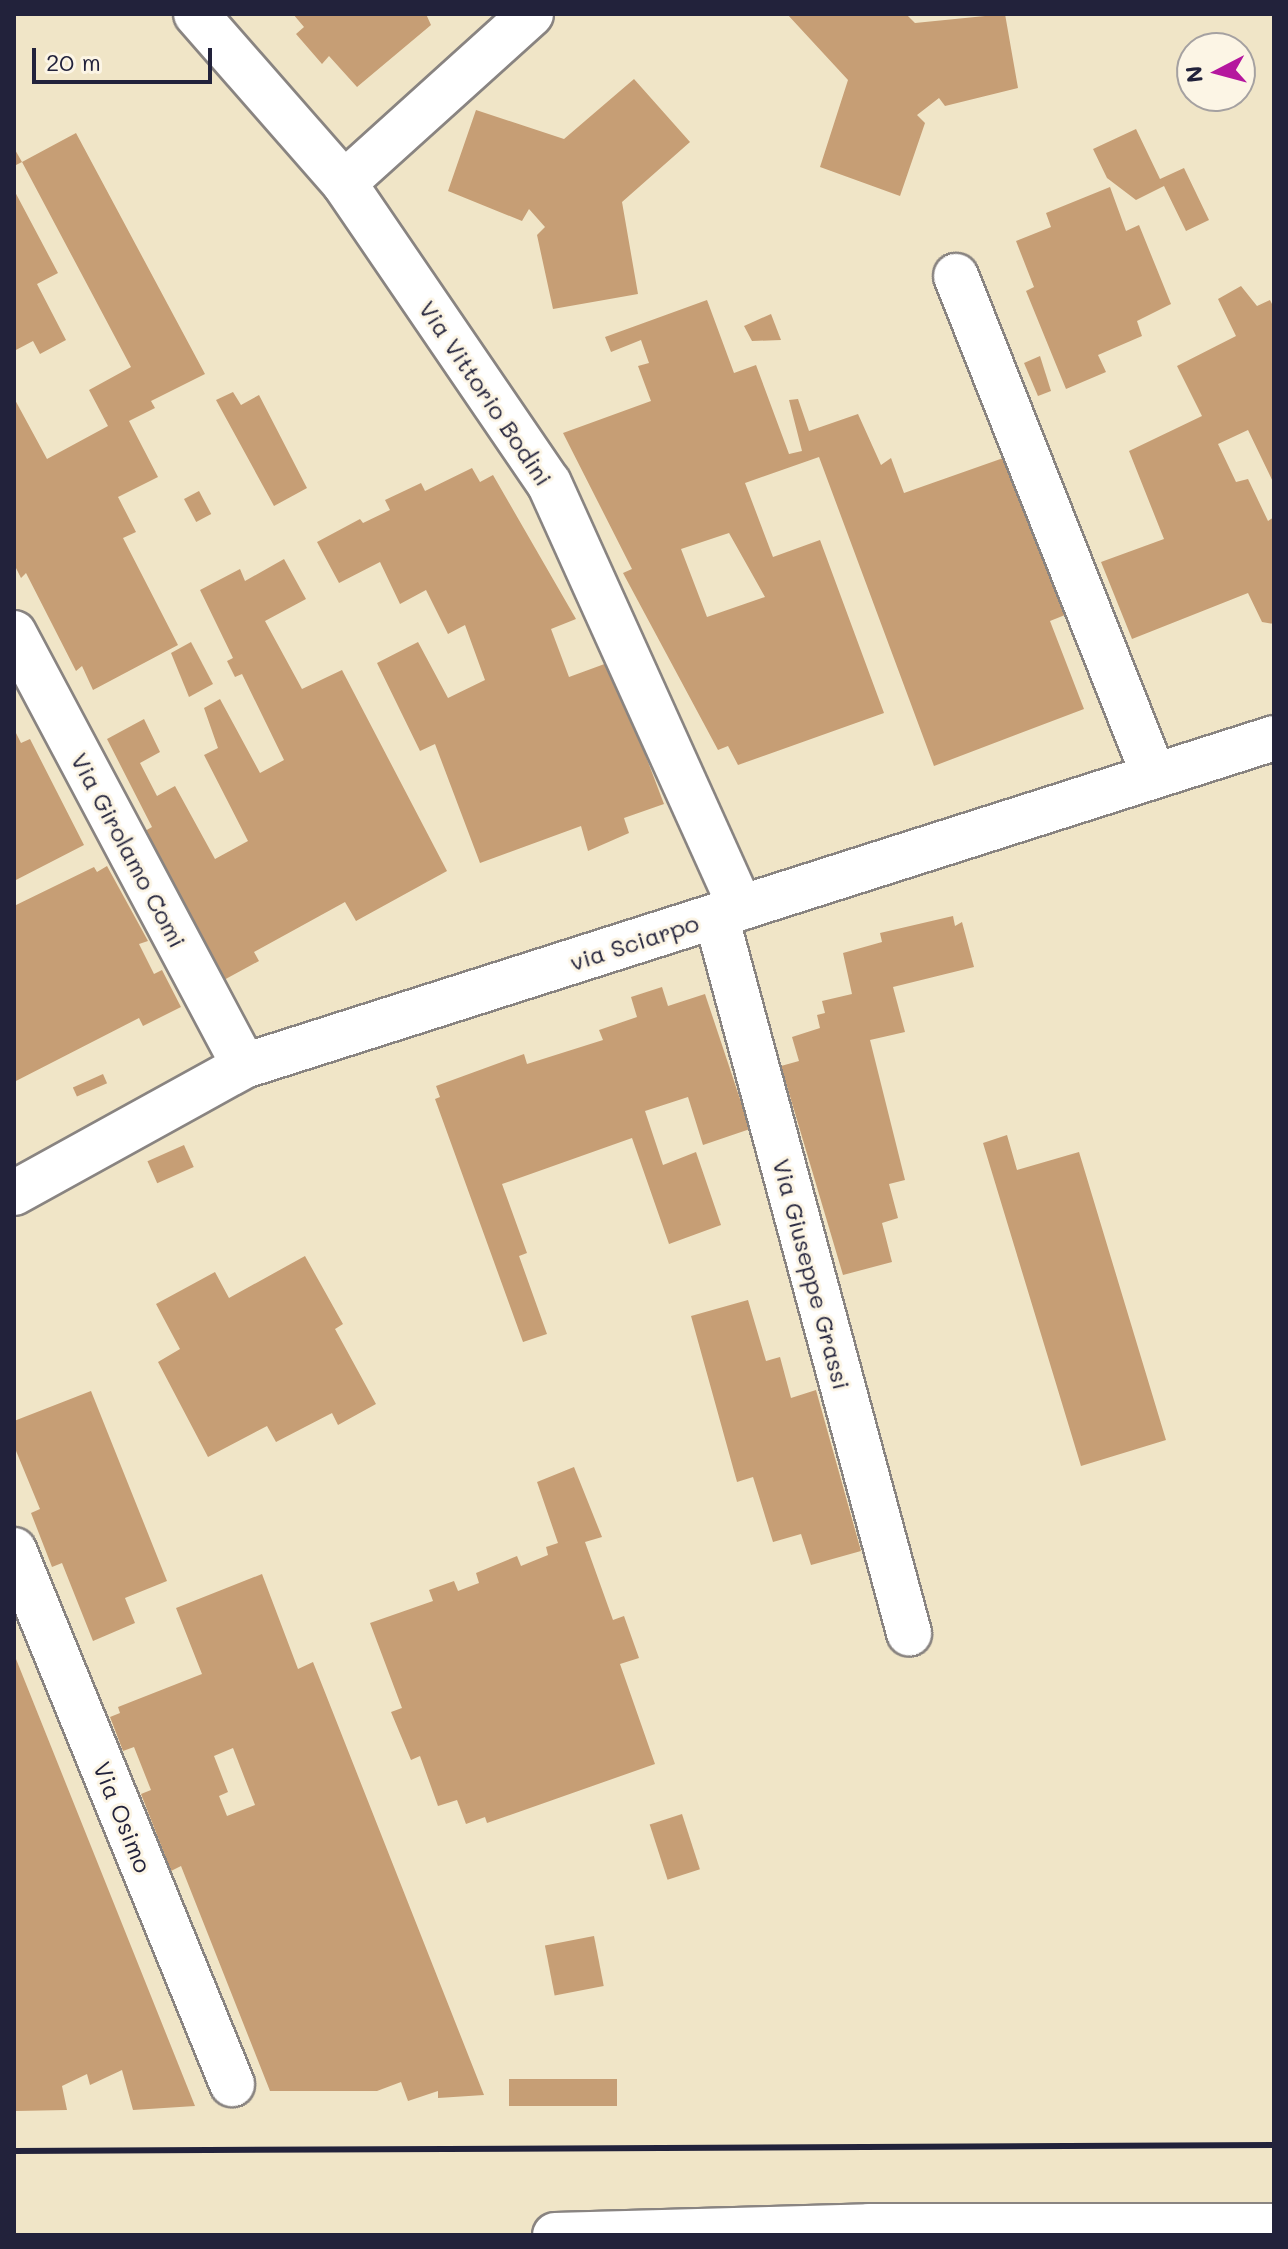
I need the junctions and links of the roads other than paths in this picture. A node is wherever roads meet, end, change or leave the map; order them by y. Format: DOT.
graph roads {
  1 [pos="196,14"];
  2 [pos="531,14"];
  3 [pos="344,183"];
  4 [pos="956,276"];
  5 [pos="14,633"];
  6 [pos="1274,738"];
  7 [pos="1154,776"];
  8 [pos="728,912"];
  9 [pos="244,1066"];
  10 [pos="14,1193"];
  11 [pos="14,1550"];
  12 [pos="909,1633"];
  13 [pos="232,2084"];
  14 [pos="1274,2226"];
  15 [pos="869,2231"];
  16 [pos="555,2235"];
  1 -- 3 [label="street, Via Vittorio Bodini"];
  2 -- 3 [label="street"];
  3 -- 8 [label="street, Via Vittorio Bodini"];
  4 -- 7 [label="street"];
  5 -- 9 [label="street, Via Girolamo Comi"];
  6 -- 7 [label="street, via Sciarpo"];
  7 -- 8 [label="street, via Sciarpo"];
  8 -- 9 [label="street, via Sciarpo"];
  8 -- 12 [label="street, Via Giuseppe Grassi"];
  9 -- 10 [label="street, via Sciarpo"];
  11 -- 13 [label="street, Via Osimo"];
  14 -- 15 [label="street"];
  15 -- 16 [label="street"];
}
